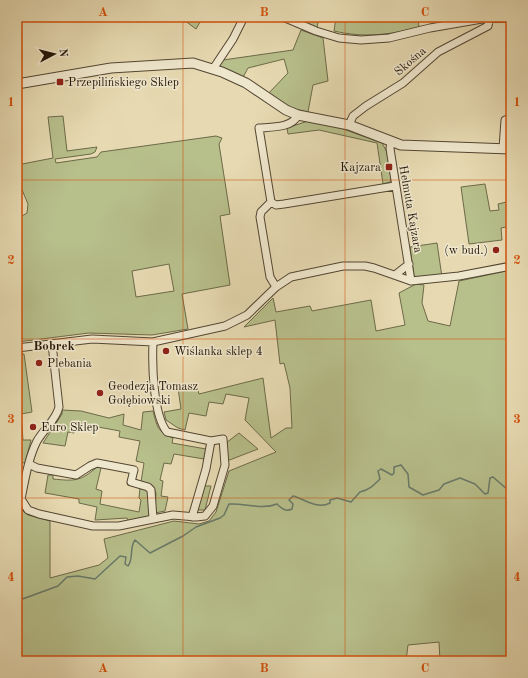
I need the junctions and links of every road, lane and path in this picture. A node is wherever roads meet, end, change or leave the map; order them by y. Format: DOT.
graph roads {
  1 [pos="244,17"];
  2 [pos="283,17"];
  3 [pos="511,18"];
  4 [pos="489,20"];
  5 [pos="213,69"];
  6 [pos="17,84"];
  7 [pos="298,115"];
  8 [pos="511,118"];
  9 [pos="348,125"];
  10 [pos="392,142"];
  11 [pos="507,148"];
  12 [pos="395,186"];
  13 [pos="271,202"];
  14 [pos="409,264"];
  15 [pos="511,266"];
  16 [pos="394,275"];
  17 [pos="411,281"];
  18 [pos="276,287"];
  19 [pos="153,342"];
  20 [pos="52,344"];
  21 [pos="17,348"];
  22 [pos="211,442"];
  23 [pos="29,464"];
  24 [pos="192,516"];
  25 [pos="153,519"];
  1 -- 5 [label="street"];
  2 -- 4 [label="street"];
  3 -- 4 [label="street"];
  4 -- 9 [label="street, Skośna"];
  5 -- 6 [label="street"];
  5 -- 7 [label="street"];
  7 -- 9 [label="street"];
  7 -- 13 [label="street"];
  8 -- 11 [label="street"];
  9 -- 10 [label="street"];
  10 -- 11 [label="street"];
  10 -- 12 [label="street, Helmuta Kajzara"];
  12 -- 13 [label="street"];
  12 -- 14 [label="street, Helmuta Kajzara"];
  13 -- 18 [label="street"];
  14 -- 16 [label="street"];
  14 -- 17 [label="street, Helmuta Kajzara"];
  15 -- 17 [label="street"];
  16 -- 17 [label="street"];
  16 -- 18 [label="street"];
  18 -- 19 [label="street"];
  19 -- 20 [label="street"];
  19 -- 22 [label="street"];
  20 -- 21 [label="street"];
  20 -- 23 [label="street"];
  22 -- 24 [label="street"];
  22 -- 24 [label="street"];
  23 -- 25 [label="street"];
  23 -- 25 [label="street"];
  24 -- 25 [label="street"];
}
